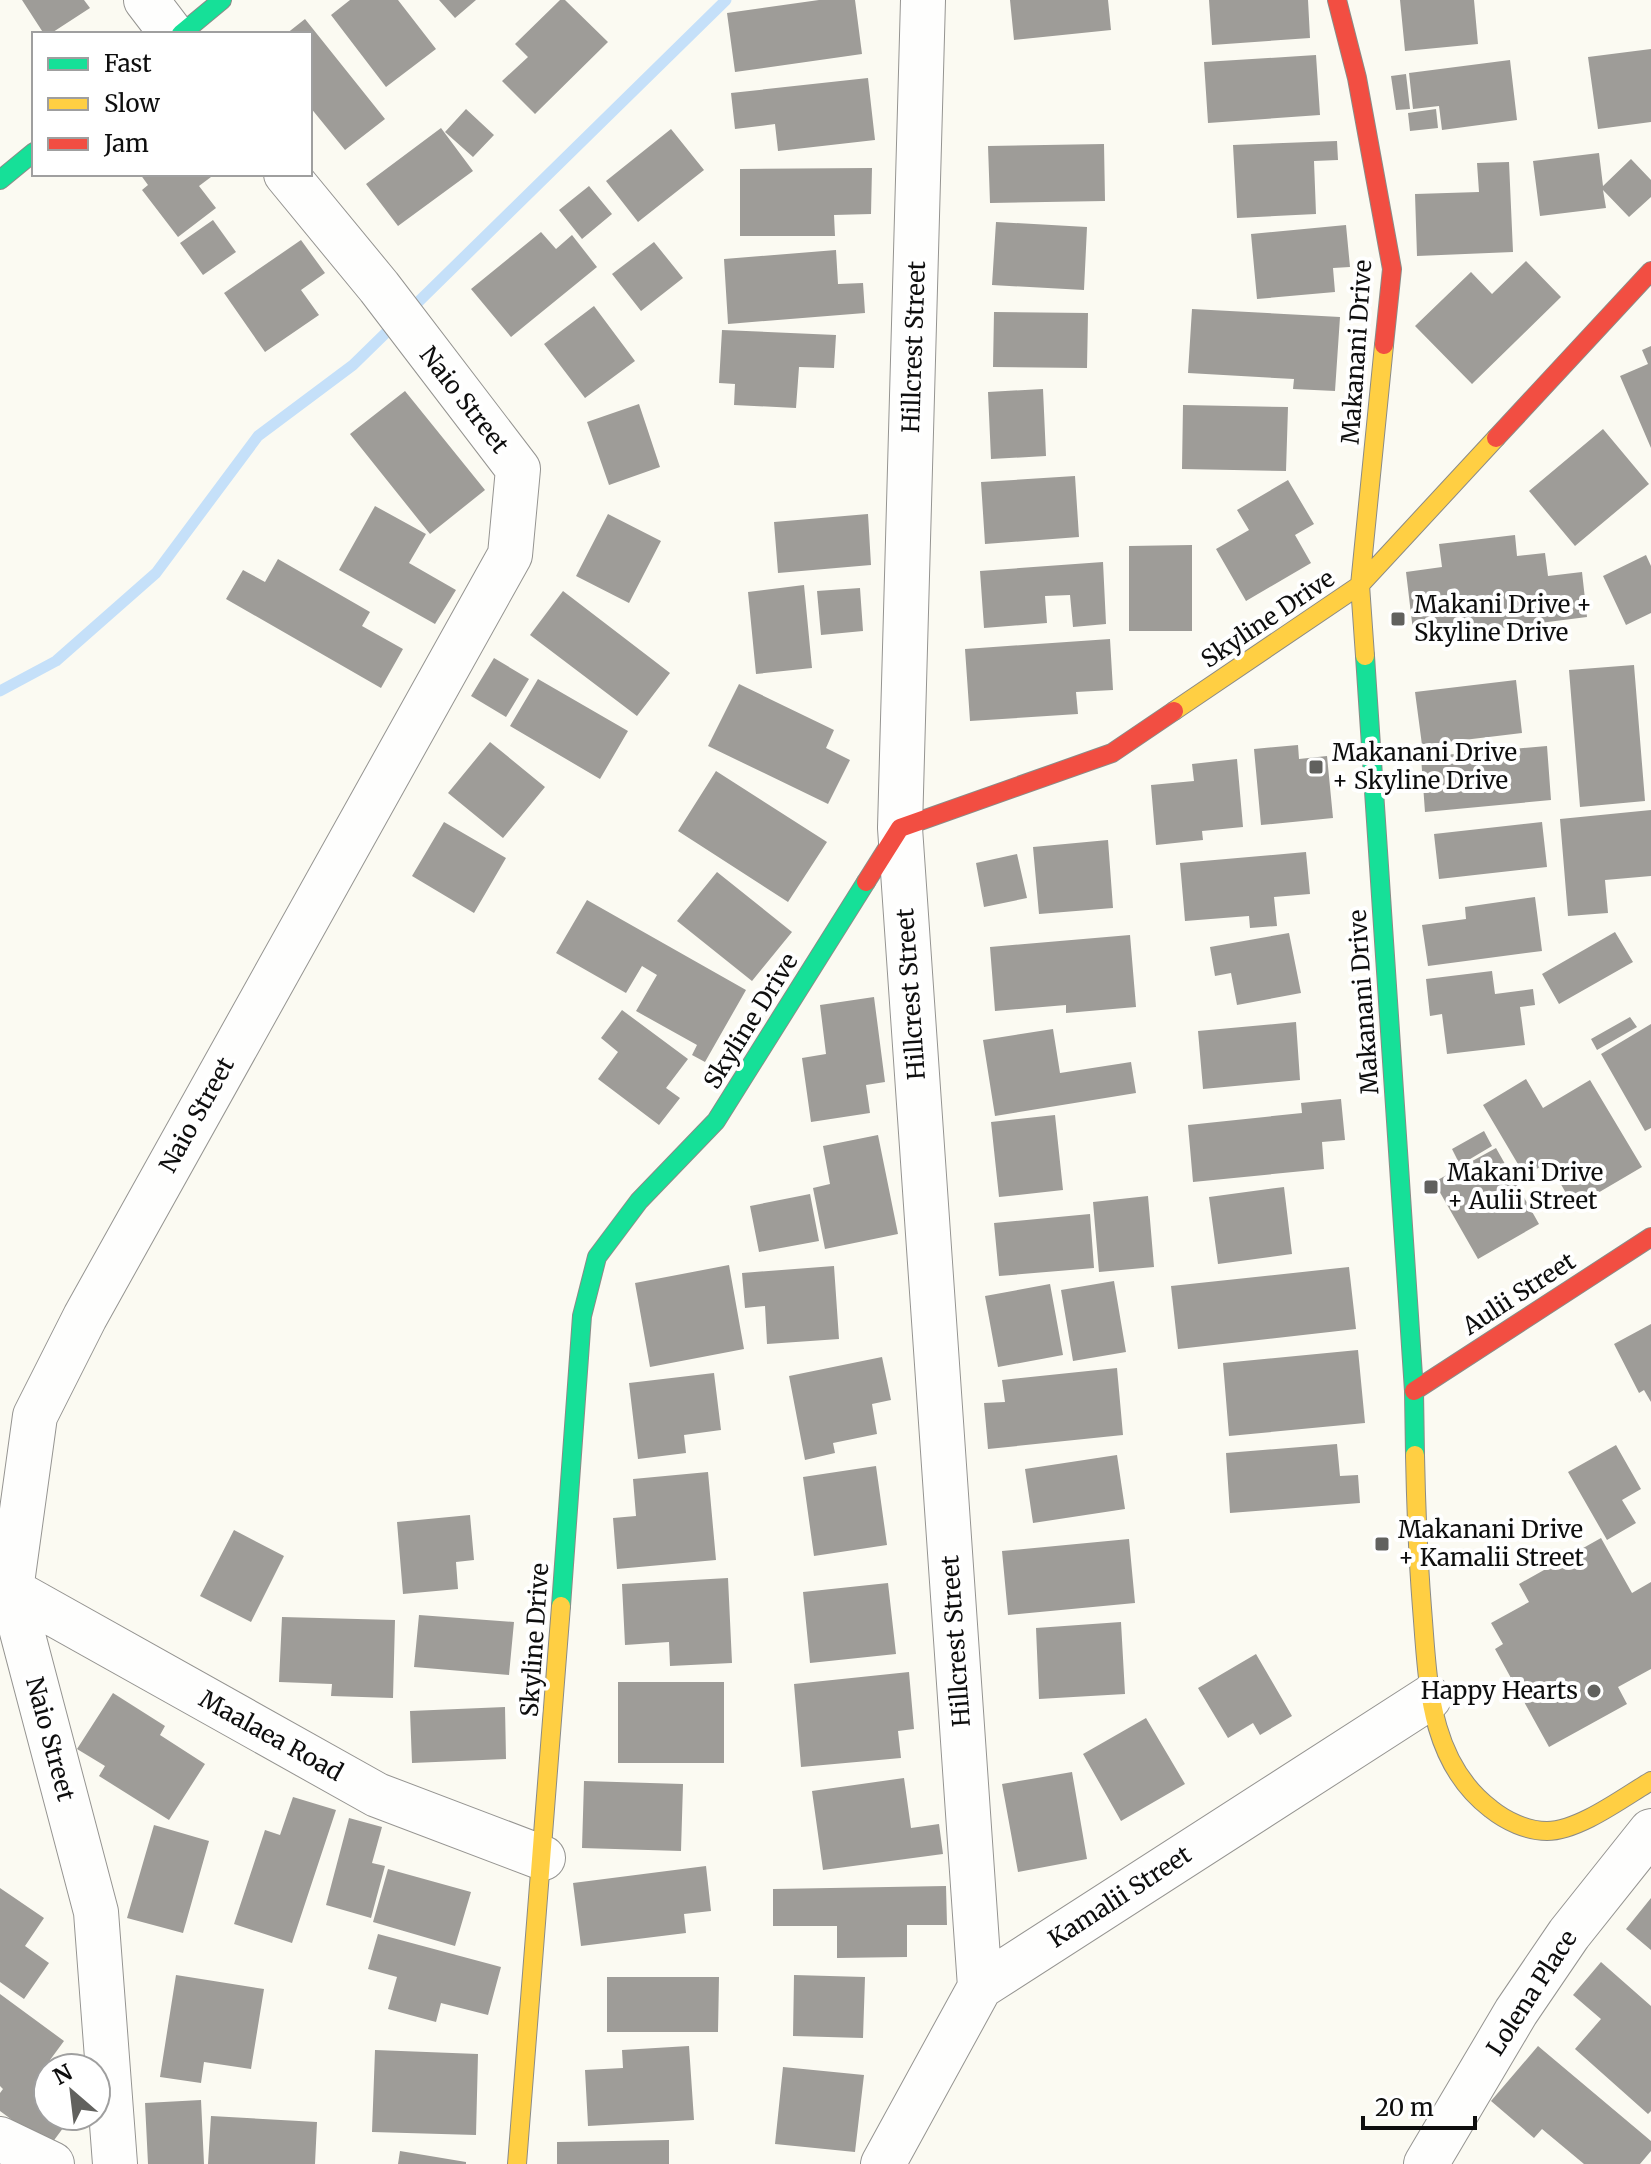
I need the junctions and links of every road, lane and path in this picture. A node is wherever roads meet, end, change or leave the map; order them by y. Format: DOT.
graph roads {
  1 [pos="146,0"];
  2 [pos="222,0"];
  3 [pos="923,0"];
  4 [pos="1337,0"];
  5 [pos="170,32"];
  6 [pos="183,32"];
  7 [pos="32,154"];
  8 [pos="288,176"];
  9 [pos="0,180"];
  10 [pos="1651,271"];
  11 [pos="1360,585"];
  12 [pos="900,828"];
  13 [pos="1651,1237"];
  14 [pos="1414,1391"];
  15 [pos="11,1590"];
  16 [pos="1429,1698"];
  17 [pos="1651,1781"];
  18 [pos="1651,1831"];
  19 [pos="543,1858"];
  20 [pos="980,1987"];
  21 [pos="0,2139"];
  22 [pos="52,2164"];
  23 [pos="115,2164"];
  24 [pos="517,2164"];
  25 [pos="883,2164"];
  26 [pos="1426,2164"];
  1 -- 5 [label="street"];
  2 -- 6 [label="street"];
  3 -- 12 [label="street, Hillcrest Street"];
  4 -- 11 [label="street, Makanani Drive"];
  7 -- 9 [label="street"];
  8 -- 15 [label="street, Naio Street"];
  10 -- 11 [label="street, Skyline Drive"];
  11 -- 12 [label="street, Skyline Drive"];
  11 -- 14 [label="street, Makanani Drive"];
  12 -- 19 [label="street, Skyline Drive"];
  12 -- 20 [label="street, Hillcrest Street"];
  13 -- 14 [label="street, Aulii Street"];
  14 -- 16 [label="street, Makanani Drive"];
  15 -- 19 [label="street, Maalaea Road"];
  15 -- 23 [label="street, Naio Street"];
  16 -- 17 [label="street, Makanani Drive"];
  16 -- 20 [label="street, Kamalii Street"];
  18 -- 26 [label="street, Lolena Place"];
  19 -- 24 [label="street, Skyline Drive"];
  20 -- 25 [label="street, Kamalii Street"];
  21 -- 22 [label="street"];
}
